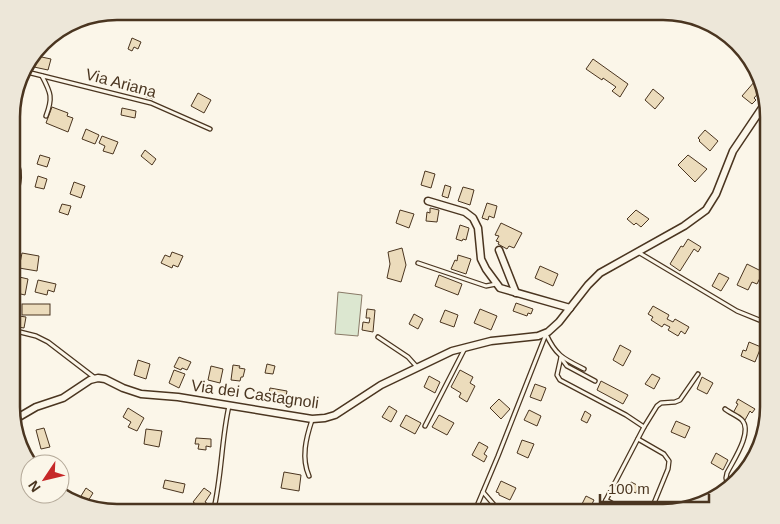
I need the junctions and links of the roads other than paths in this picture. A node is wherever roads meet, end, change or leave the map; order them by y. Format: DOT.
graph roads {
  1 [pos="30,73"];
  2 [pos="41,76"];
  3 [pos="760,111"];
  4 [pos="46,116"];
  5 [pos="210,129"];
  6 [pos="428,201"];
  7 [pos="499,250"];
  8 [pos="638,251"];
  9 [pos="418,263"];
  10 [pos="496,283"];
  11 [pos="516,293"];
  12 [pos="570,308"];
  13 [pos="760,321"];
  14 [pos="20,332"];
  15 [pos="546,333"];
  16 [pos="378,337"];
  17 [pos="466,347"];
  18 [pos="561,357"];
  19 [pos="418,367"];
  20 [pos="584,369"];
  21 [pos="698,374"];
  22 [pos="95,378"];
  23 [pos="595,381"];
  24 [pos="229,405"];
  25 [pos="725,409"];
  26 [pos="21,416"];
  27 [pos="312,419"];
  28 [pos="425,426"];
  29 [pos="644,427"];
  30 [pos="638,439"];
  31 [pos="309,476"];
  32 [pos="727,480"];
  33 [pos="482,492"];
  34 [pos="606,500"];
  35 [pos="215,504"];
  36 [pos="477,504"];
  37 [pos="493,504"];
  38 [pos="604,504"];
  39 [pos="615,504"];
  40 [pos="654,504"];
  1 -- 2 [label="lane, Via Ariana"];
  2 -- 4 [label="lane"];
  2 -- 5 [label="lane, Via Ariana"];
  3 -- 8 [label="street"];
  6 -- 10 [label="street"];
  7 -- 11 [label="street"];
  8 -- 12 [label="street"];
  8 -- 13 [label="lane"];
  9 -- 10 [label="lane"];
  10 -- 11 [label="street"];
  11 -- 12 [label="street"];
  12 -- 15 [label="street"];
  14 -- 22 [label="lane, Via dei Castagnoli"];
  15 -- 17 [label="street, Via dei Castagnoli"];
  15 -- 18 [label="lane"];
  15 -- 33 [label="lane"];
  16 -- 19 [label="lane"];
  17 -- 19 [label="street, Via dei Castagnoli"];
  17 -- 28 [label="lane"];
  18 -- 20 [label="lane"];
  18 -- 23 [label="lane"];
  18 -- 29 [label="lane"];
  19 -- 27 [label="street, Via dei Castagnoli"];
  21 -- 29 [label="lane"];
  22 -- 24 [label="street, Via dei Castagnoli"];
  22 -- 26 [label="street"];
  24 -- 27 [label="street, Via dei Castagnoli"];
  24 -- 35 [label="lane"];
  25 -- 32 [label="lane"];
  27 -- 31 [label="lane"];
  29 -- 30 [label="lane"];
  30 -- 34 [label="lane"];
  30 -- 40 [label="lane"];
  33 -- 36 [label="lane"];
  33 -- 37 [label="lane"];
  34 -- 38 [label="lane"];
  34 -- 39 [label="lane"];
}
